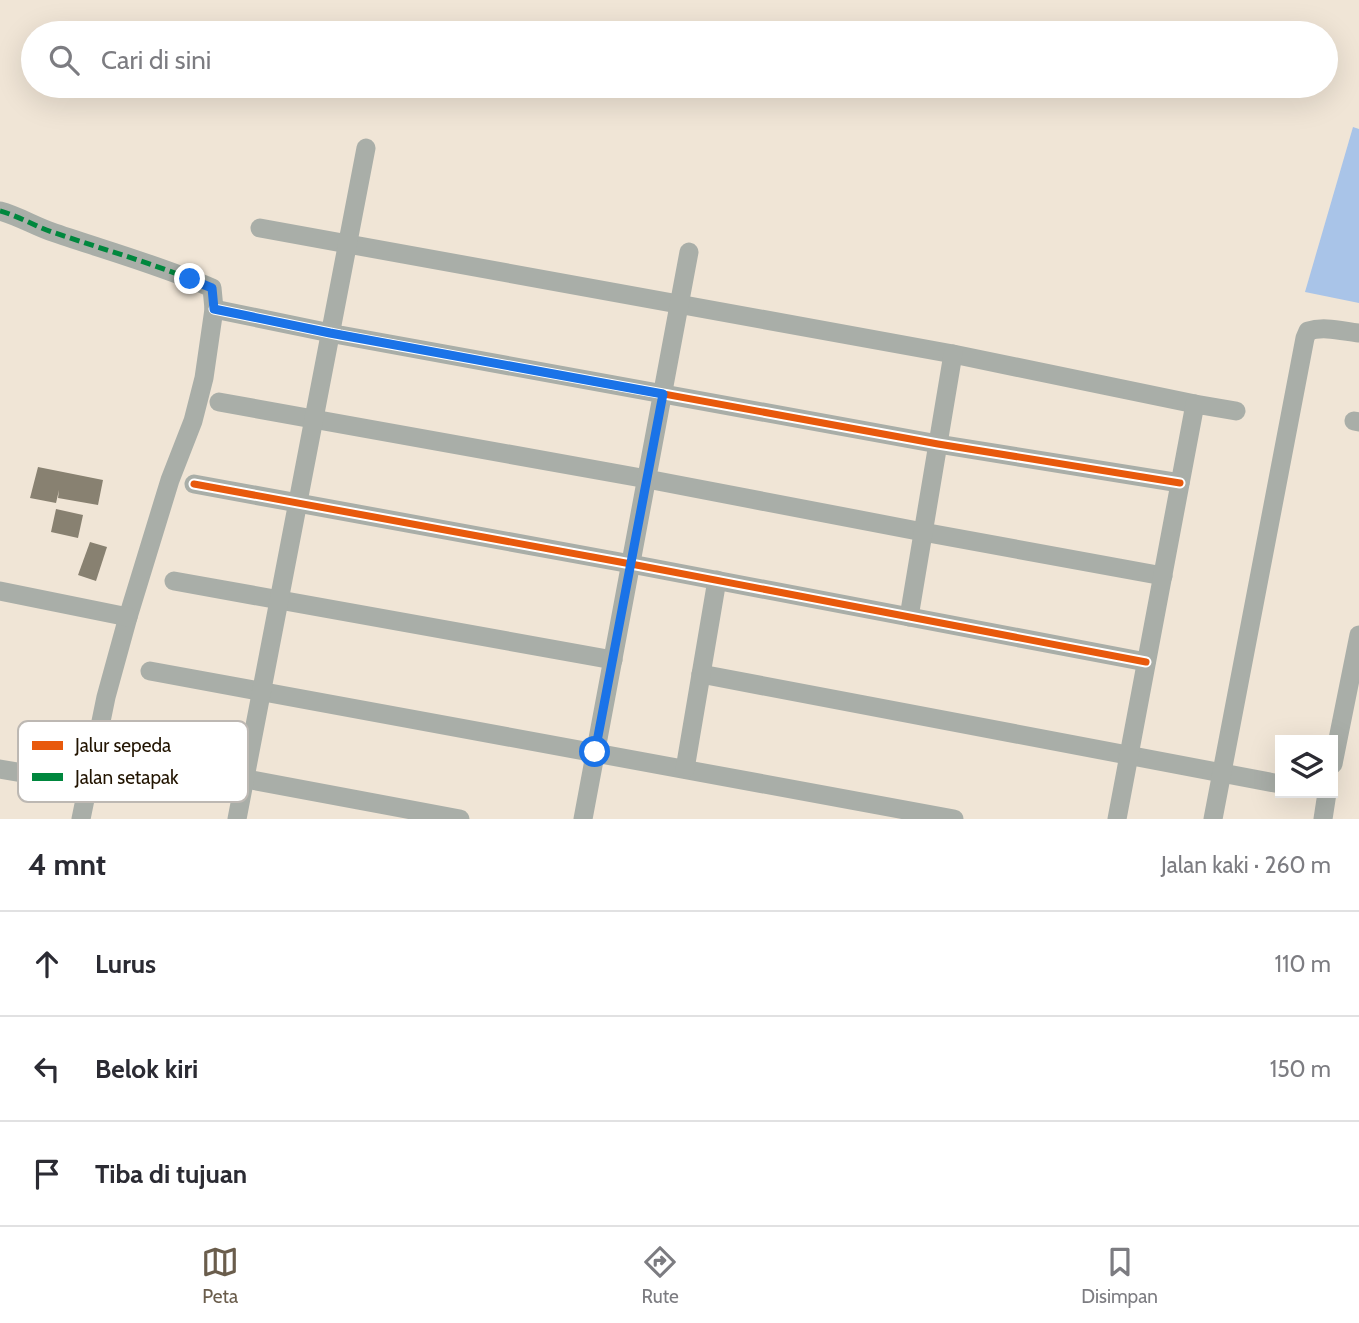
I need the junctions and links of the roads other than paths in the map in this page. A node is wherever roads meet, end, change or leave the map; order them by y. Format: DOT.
graph roads {
  1 [pos="366,148"];
  2 [pos="0,211"];
  3 [pos="260,228"];
  4 [pos="348,243"];
  5 [pos="689,252"];
  6 [pos="680,304"];
  7 [pos="214,309"];
  8 [pos="330,333"];
  9 [pos="1359,333"];
  10 [pos="953,354"];
  11 [pos="663,394"];
  12 [pos="219,402"];
  13 [pos="1195,404"];
  14 [pos="1236,411"];
  15 [pos="314,419"];
  16 [pos="938,444"];
  17 [pos="647,479"];
  18 [pos="1180,483"];
  19 [pos="194,484"];
  20 [pos="298,503"];
  21 [pos="923,532"];
  22 [pos="631,564"];
  23 [pos="1163,576"];
  24 [pos="717,580"];
  25 [pos="174,581"];
  26 [pos="0,591"];
  27 [pos="279,600"];
  28 [pos="128,617"];
  29 [pos="909,617"];
  30 [pos="1359,635"];
  31 [pos="613,660"];
  32 [pos="1146,662"];
  33 [pos="150,671"];
  34 [pos="701,674"];
  35 [pos="262,691"];
  36 [pos="1353,691"];
  37 [pos="101,721"];
  38 [pos="1338,746"];
  39 [pos="595,752"];
  40 [pos="1129,755"];
  41 [pos="248,768"];
  42 [pos="0,769"];
  43 [pos="685,769"];
  44 [pos="18,772"];
  45 [pos="1221,773"];
  46 [pos="248,779"];
  47 [pos="1275,783"];
  48 [pos="1325,798"];
  49 [pos="891,813"];
  50 [pos="460,819"];
  51 [pos="583,819"];
  52 [pos="954,819"];
  53 [pos="1117,819"];
  54 [pos="1213,819"];
  55 [pos="1323,819"];
  1 -- 4 [label="street"];
  2 -- 7 [label="street"];
  3 -- 4 [label="street"];
  4 -- 6 [label="street"];
  4 -- 8 [label="street"];
  5 -- 6 [label="street"];
  6 -- 10 [label="street"];
  6 -- 11 [label="street"];
  7 -- 8 [label="street"];
  7 -- 28 [label="street"];
  8 -- 11 [label="street"];
  8 -- 15 [label="street"];
  9 -- 45 [label="street"];
  10 -- 13 [label="street"];
  10 -- 16 [label="street"];
  11 -- 16 [label="street"];
  11 -- 17 [label="street"];
  12 -- 15 [label="street"];
  13 -- 14 [label="street"];
  13 -- 18 [label="street"];
  15 -- 17 [label="street"];
  15 -- 20 [label="street"];
  16 -- 18 [label="street"];
  16 -- 21 [label="street"];
  17 -- 21 [label="street"];
  17 -- 22 [label="street"];
  18 -- 23 [label="street"];
  19 -- 20 [label="street"];
  20 -- 22 [label="street"];
  20 -- 27 [label="street"];
  21 -- 23 [label="street"];
  21 -- 29 [label="street"];
  22 -- 24 [label="street"];
  22 -- 31 [label="street"];
  23 -- 32 [label="street"];
  24 -- 29 [label="street"];
  24 -- 34 [label="street"];
  25 -- 27 [label="street"];
  26 -- 28 [label="street"];
  27 -- 31 [label="street"];
  27 -- 35 [label="street"];
  28 -- 37 [label="street"];
  29 -- 32 [label="street"];
  30 -- 36 [label="street"];
  31 -- 39 [label="street"];
  32 -- 40 [label="street"];
  33 -- 35 [label="street"];
  34 -- 40 [label="street"];
  34 -- 43 [label="street"];
  35 -- 39 [label="street"];
  35 -- 41 [label="street"];
  36 -- 38 [label="street"];
  39 -- 43 [label="street"];
  39 -- 51 [label="street"];
  40 -- 45 [label="street"];
  40 -- 53 [label="street"];
  42 -- 44 [label="street"];
  43 -- 49 [label="street"];
  45 -- 47 [label="street"];
  45 -- 54 [label="street"];
  46 -- 50 [label="street"];
  48 -- 55 [label="street"];
  49 -- 52 [label="street"];
}
